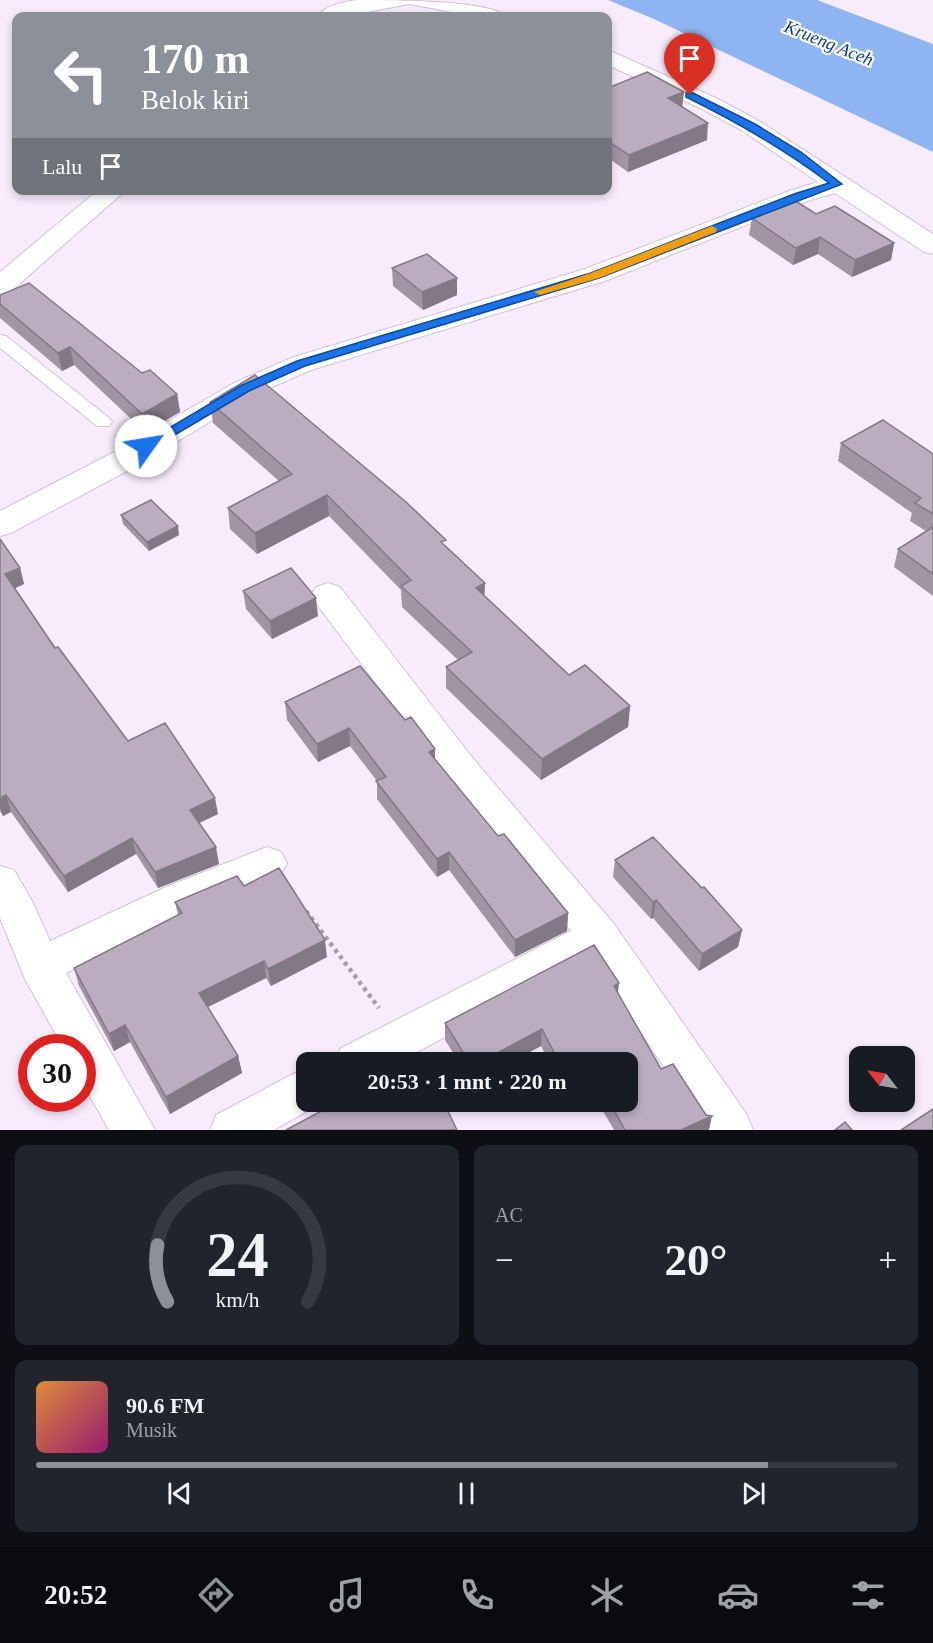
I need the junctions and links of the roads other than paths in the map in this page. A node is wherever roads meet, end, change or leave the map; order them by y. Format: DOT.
graph roads {
  1 [pos="402,0"];
  2 [pos="418,0"];
  3 [pos="338,12"];
  4 [pos="481,12"];
  5 [pos="612,59"];
  6 [pos="837,184"];
  7 [pos="108,195"];
  8 [pos="933,246"];
  9 [pos="0,286"];
  10 [pos="0,340"];
  11 [pos="103,422"];
  12 [pos="0,525"];
  13 [pos="328,596"];
  14 [pos="267,863"];
  15 [pos="0,882"];
  16 [pos="600,936"];
  17 [pos="40,966"];
  18 [pos="374,1052"];
  19 [pos="296,1095"];
  20 [pos="133,1130"];
  21 [pos="232,1130"];
  22 [pos="731,1130"];
  1 -- 3 [label="street"];
  2 -- 4 [label="street"];
  5 -- 6 [label="street"];
  6 -- 8 [label="street"];
  6 -- 12 [label="street"];
  7 -- 9 [label="street"];
  10 -- 11 [label="lane"];
  13 -- 16 [label="street"];
  14 -- 17 [label="street"];
  15 -- 17 [label="street"];
  16 -- 18 [label="street"];
  16 -- 22 [label="street"];
  17 -- 20 [label="street"];
  19 -- 21 [label="street"];
}
